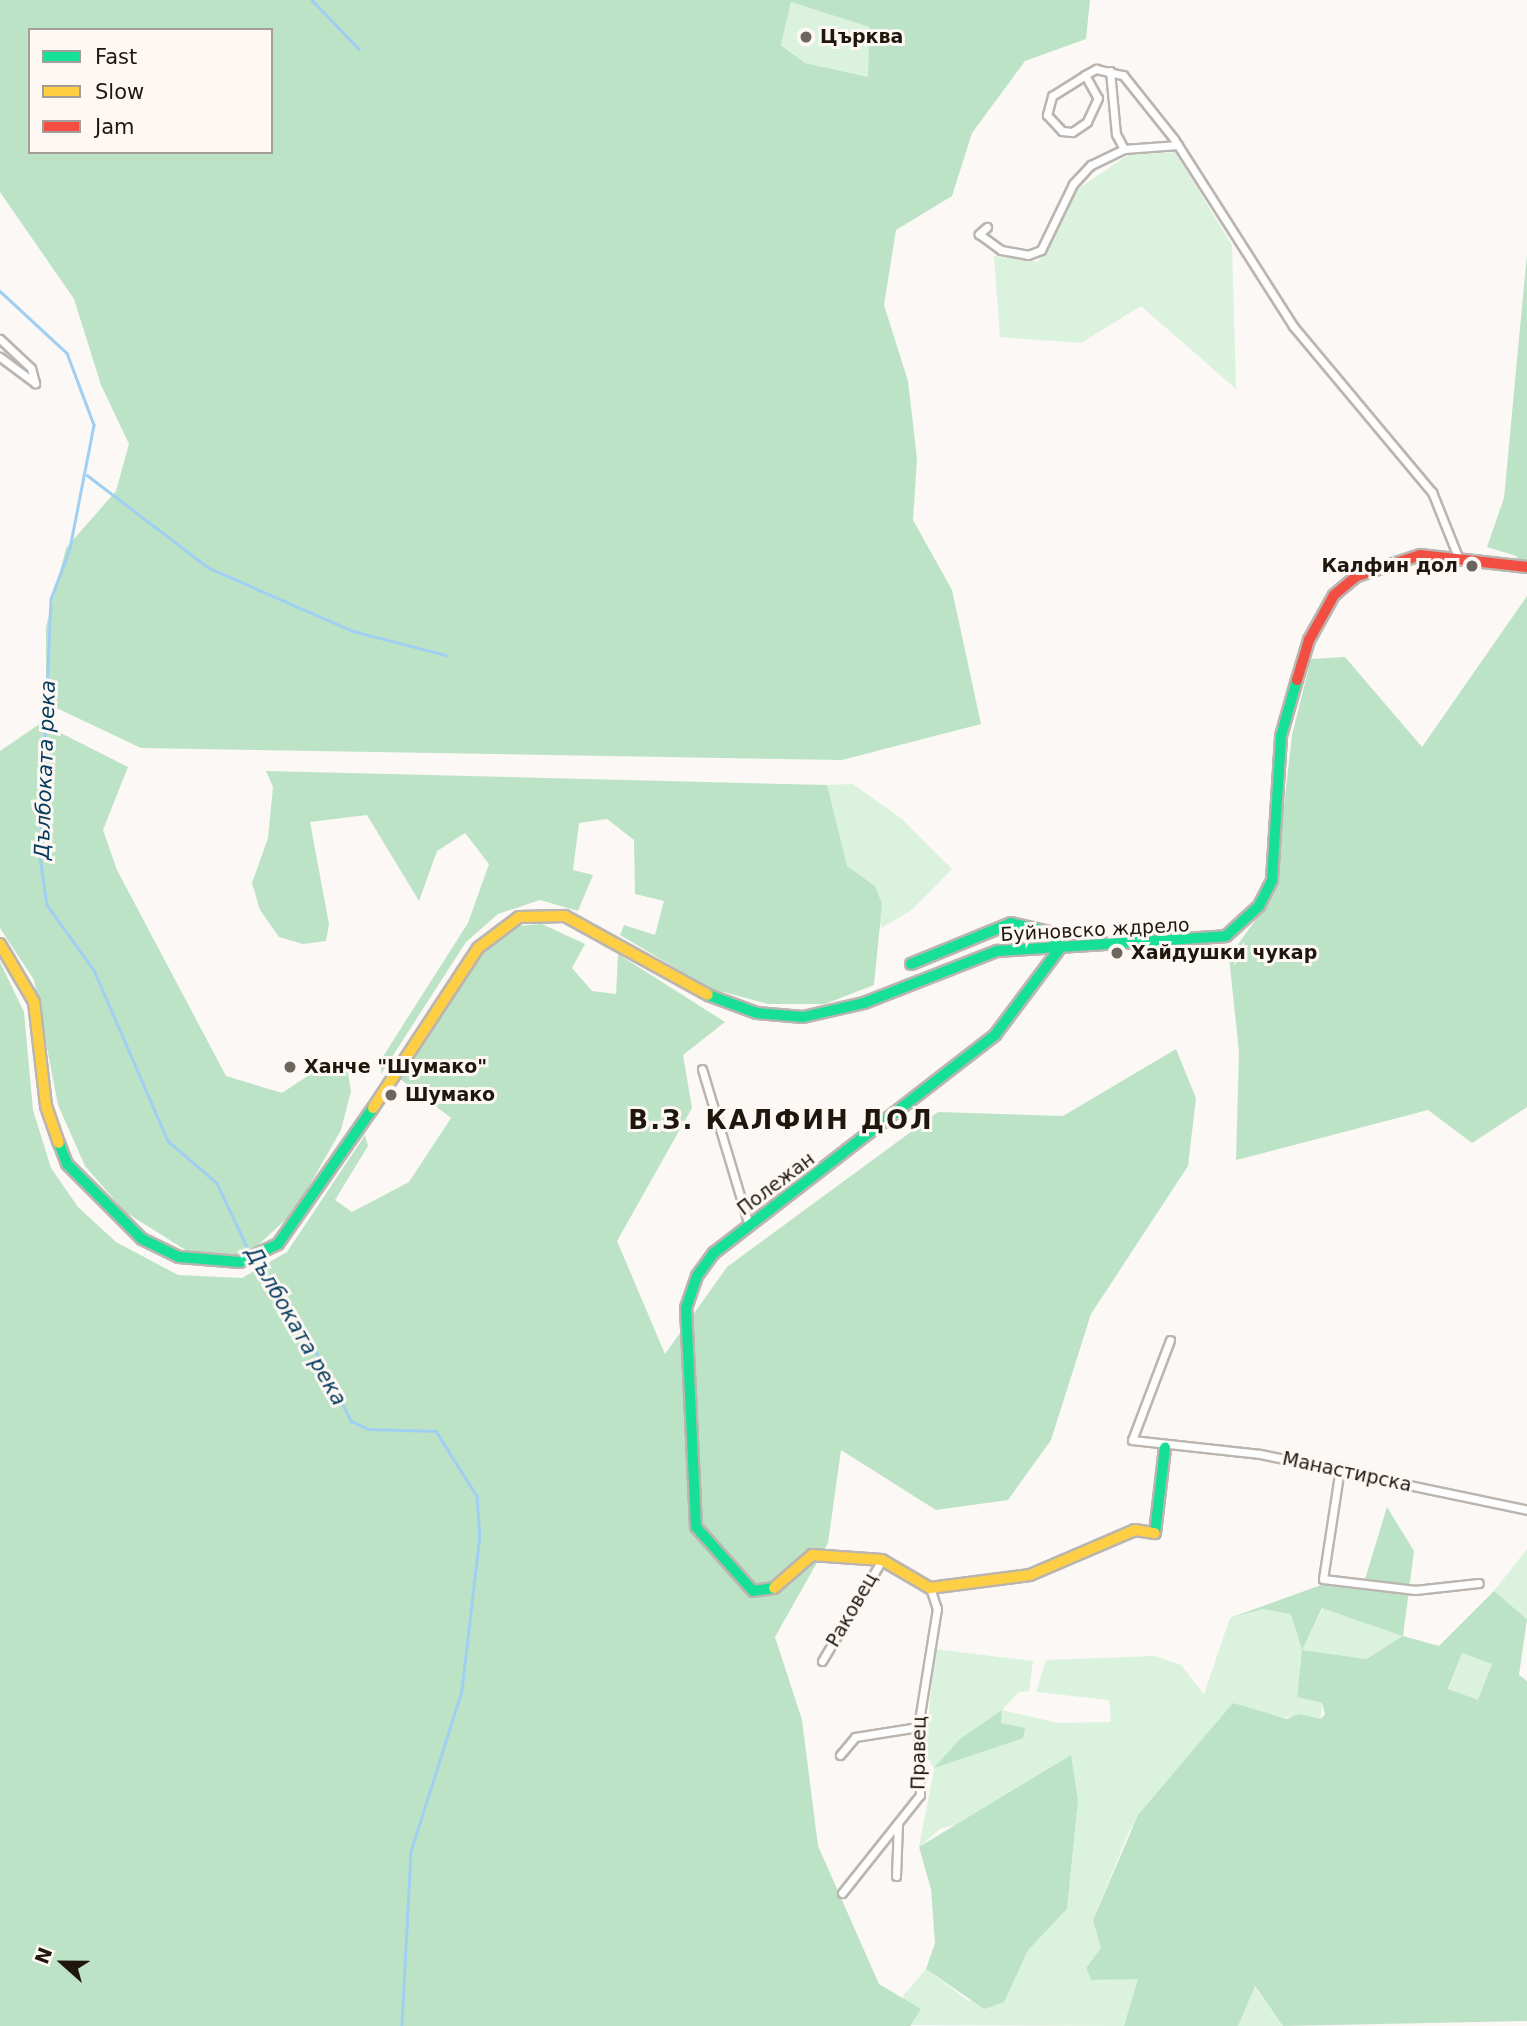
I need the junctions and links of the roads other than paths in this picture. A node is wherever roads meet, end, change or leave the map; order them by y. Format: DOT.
graph roads {
  1 [pos="1110,71"];
  2 [pos="1085,75"];
  3 [pos="1178,145"];
  4 [pos="1124,149"];
  5 [pos="987,226"];
  6 [pos="0,339"];
  7 [pos="0,357"];
  8 [pos="1458,557"];
  9 [pos="1527,567"];
  10 [pos="0,944"];
  11 [pos="1060,948"];
  12 [pos="911,964"];
  13 [pos="702,1069"];
  14 [pos="749,1226"];
  15 [pos="1170,1340"];
  16 [pos="1166,1448"];
  17 [pos="1340,1468"];
  18 [pos="1527,1510"];
  19 [pos="882,1560"];
  20 [pos="1479,1583"];
  21 [pos="930,1588"];
  22 [pos="822,1661"];
  23 [pos="918,1727"];
  24 [pos="840,1755"];
  25 [pos="898,1823"];
  26 [pos="896,1876"];
  27 [pos="842,1893"];
  1 -- 2 [label="street"];
  1 -- 3 [label="street"];
  1 -- 4 [label="street"];
  2 -- 2 [label="street"];
  3 -- 4 [label="street"];
  3 -- 8 [label="street"];
  4 -- 5 [label="street"];
  6 -- 7 [label="street"];
  8 -- 9 [label="street, Буйновско ждрело"];
  8 -- 11 [label="street, Буйновско ждрело"];
  10 -- 11 [label="street, Буйновско ждрело"];
  11 -- 12 [label="street"];
  11 -- 14 [label="street, Полежан"];
  13 -- 14 [label="street"];
  14 -- 19 [label="street, Полежан"];
  15 -- 16 [label="street, Манастирска"];
  16 -- 17 [label="street, Манастирска"];
  16 -- 21 [label="street"];
  17 -- 18 [label="street, Манастирска"];
  17 -- 20 [label="street"];
  19 -- 21 [label="street"];
  19 -- 22 [label="street, Раковец"];
  21 -- 23 [label="street, Правец"];
  23 -- 24 [label="street"];
  23 -- 25 [label="street, Правец"];
  25 -- 26 [label="street"];
  25 -- 27 [label="street, Правец"];
}
